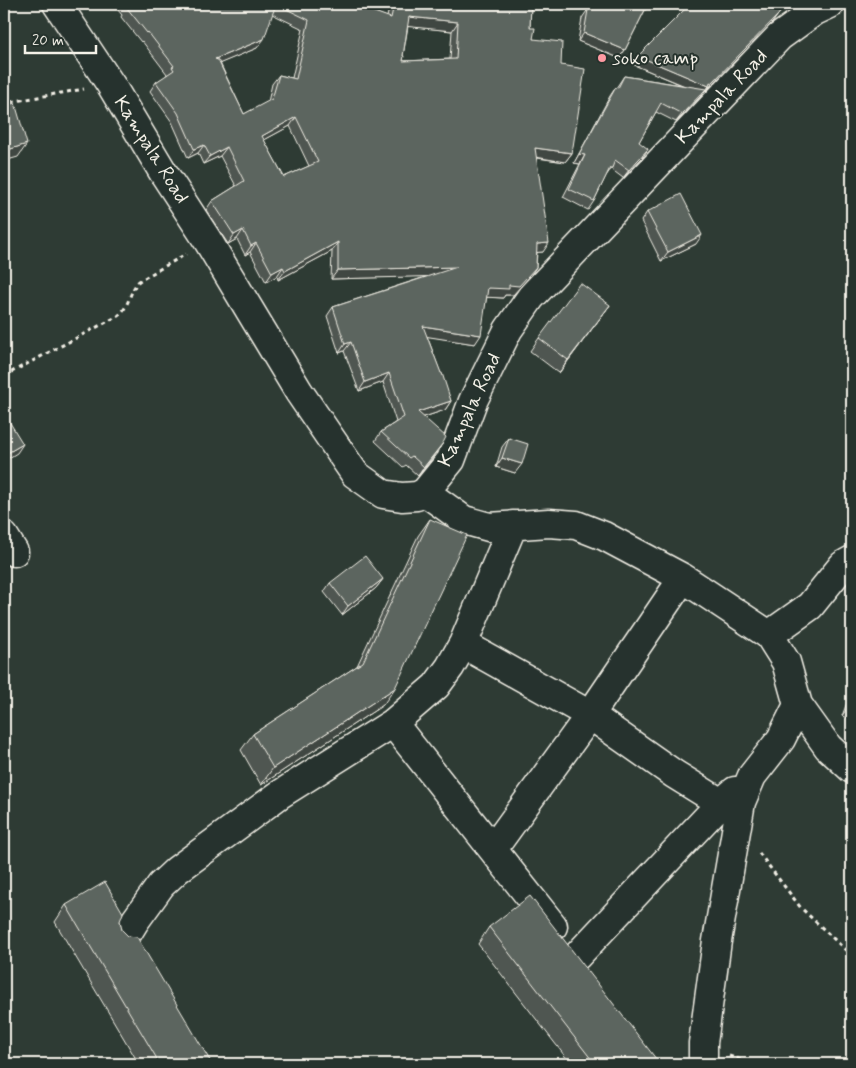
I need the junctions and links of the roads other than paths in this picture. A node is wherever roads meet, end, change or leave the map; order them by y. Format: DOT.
graph roads {
  1 [pos="57,4"];
  2 [pos="830,4"];
  3 [pos="425,492"];
  4 [pos="513,525"];
  5 [pos="852,560"];
  6 [pos="683,578"];
  7 [pos="769,635"];
  8 [pos="463,644"];
  9 [pos="798,705"];
  10 [pos="590,715"];
  11 [pos="393,723"];
  12 [pos="852,769"];
  13 [pos="752,776"];
  14 [pos="721,804"];
  15 [pos="493,849"];
  16 [pos="124,939"];
  17 [pos="577,956"];
  18 [pos="594,979"];
  19 [pos="703,1064"];
  1 -- 3 [label="street, Kampala Road"];
  2 -- 3 [label="street, Kampala Road"];
  3 -- 4 [label="street"];
  4 -- 6 [label="street"];
  4 -- 8 [label="street"];
  5 -- 7 [label="street"];
  6 -- 7 [label="street"];
  6 -- 10 [label="street"];
  7 -- 9 [label="street"];
  8 -- 10 [label="street"];
  8 -- 11 [label="street"];
  9 -- 12 [label="street"];
  9 -- 13 [label="street"];
  10 -- 14 [label="street"];
  10 -- 15 [label="street"];
  11 -- 15 [label="street"];
  11 -- 16 [label="street"];
  13 -- 14 [label="street"];
  13 -- 19 [label="street"];
  14 -- 17 [label="street"];
  15 -- 17 [label="street"];
  17 -- 18 [label="street"];
}
